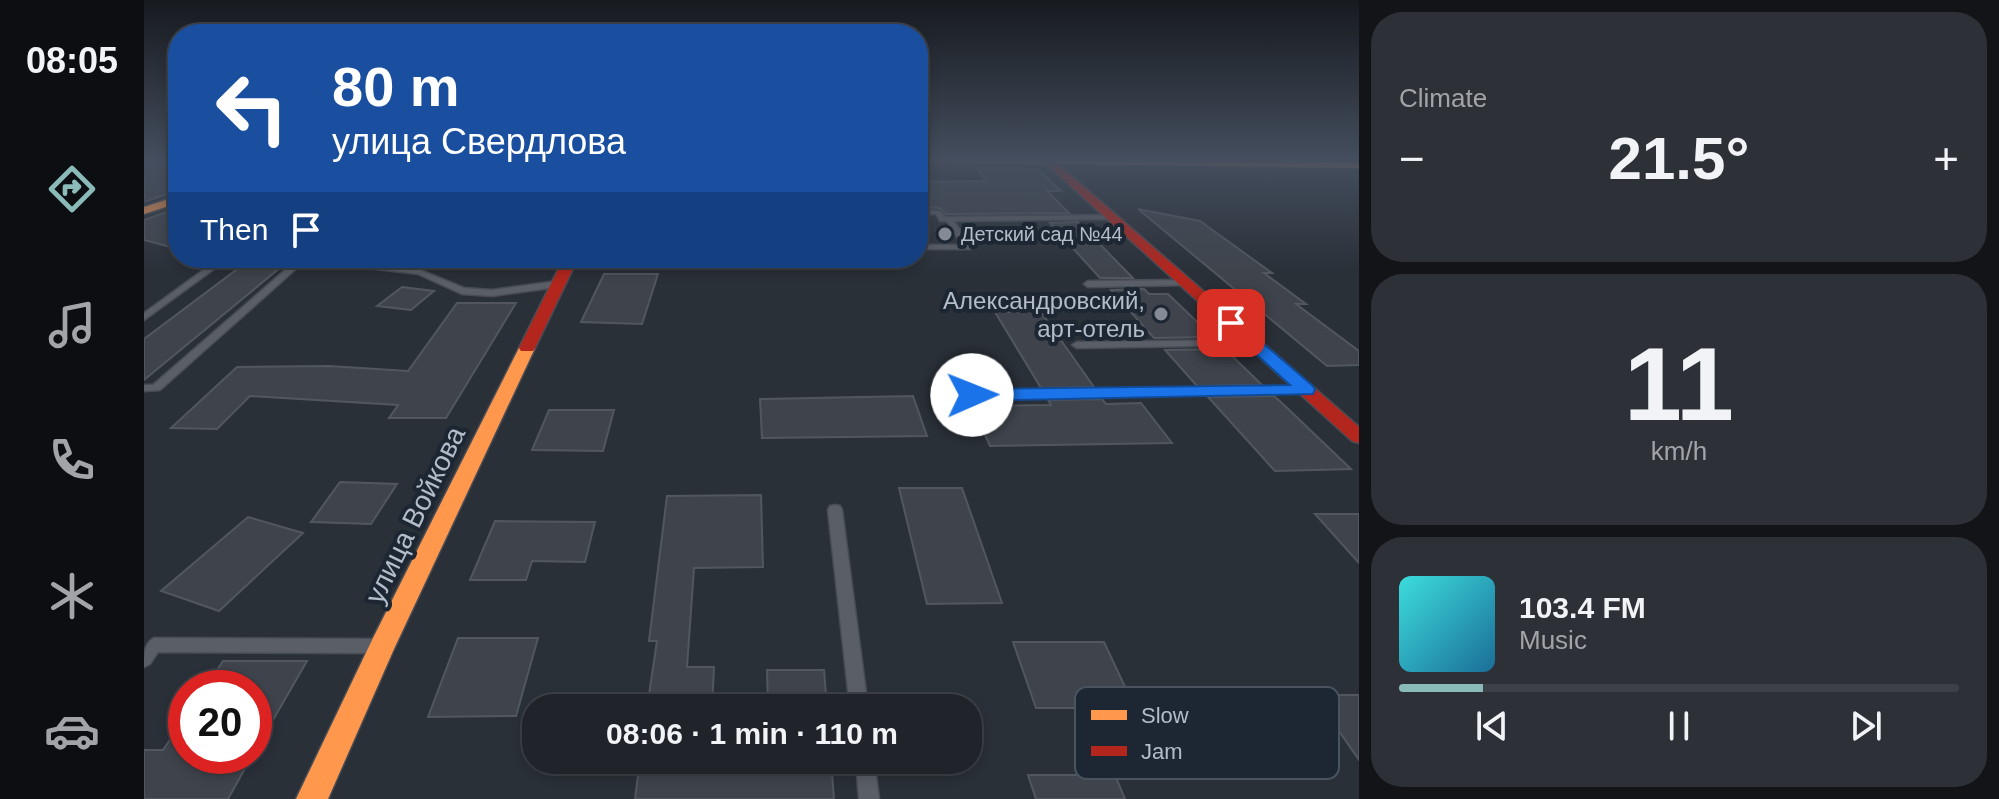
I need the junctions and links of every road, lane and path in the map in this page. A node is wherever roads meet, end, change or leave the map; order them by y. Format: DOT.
graph roads {
  1 [pos="1088,196"];
  2 [pos="168,203"];
  3 [pos="144,211"];
  4 [pos="928,212"];
  5 [pos="1111,217"];
  6 [pos="949,219"];
  7 [pos="928,247"];
  8 [pos="209,268"];
  9 [pos="293,268"];
  10 [pos="386,268"];
  11 [pos="566,268"];
  12 [pos="1185,283"];
  13 [pos="558,284"];
  14 [pos="1088,284"];
  15 [pos="148,307"];
  16 [pos="144,317"];
  17 [pos="1253,343"];
  18 [pos="1077,345"];
  19 [pos="144,388"];
  20 [pos="1306,390"];
  21 [pos="972,395"];
  22 [pos="1359,437"];
  23 [pos="835,510"];
  24 [pos="382,646"];
  25 [pos="144,659"];
  26 [pos="857,694"];
  27 [pos="866,774"];
  28 [pos="312,799"];
  29 [pos="869,799"];
  1 -- 5 [label="street"];
  2 -- 3 [label="street"];
  4 -- 6 [label="lane"];
  5 -- 6 [label="lane"];
  5 -- 12 [label="street"];
  6 -- 7 [label="lane"];
  8 -- 15 [label="lane"];
  9 -- 19 [label="lane"];
  10 -- 13 [label="lane"];
  11 -- 13 [label="street, улица Войкова"];
  12 -- 14 [label="lane"];
  12 -- 17 [label="street"];
  13 -- 24 [label="street, улица Войкова"];
  15 -- 16 [label="lane"];
  17 -- 18 [label="lane"];
  17 -- 20 [label="street"];
  20 -- 21 [label="lane"];
  20 -- 22 [label="street"];
  23 -- 26 [label="lane"];
  24 -- 25 [label="lane"];
  24 -- 28 [label="street, улица Войкова"];
  27 -- 29 [label="lane"];
}
